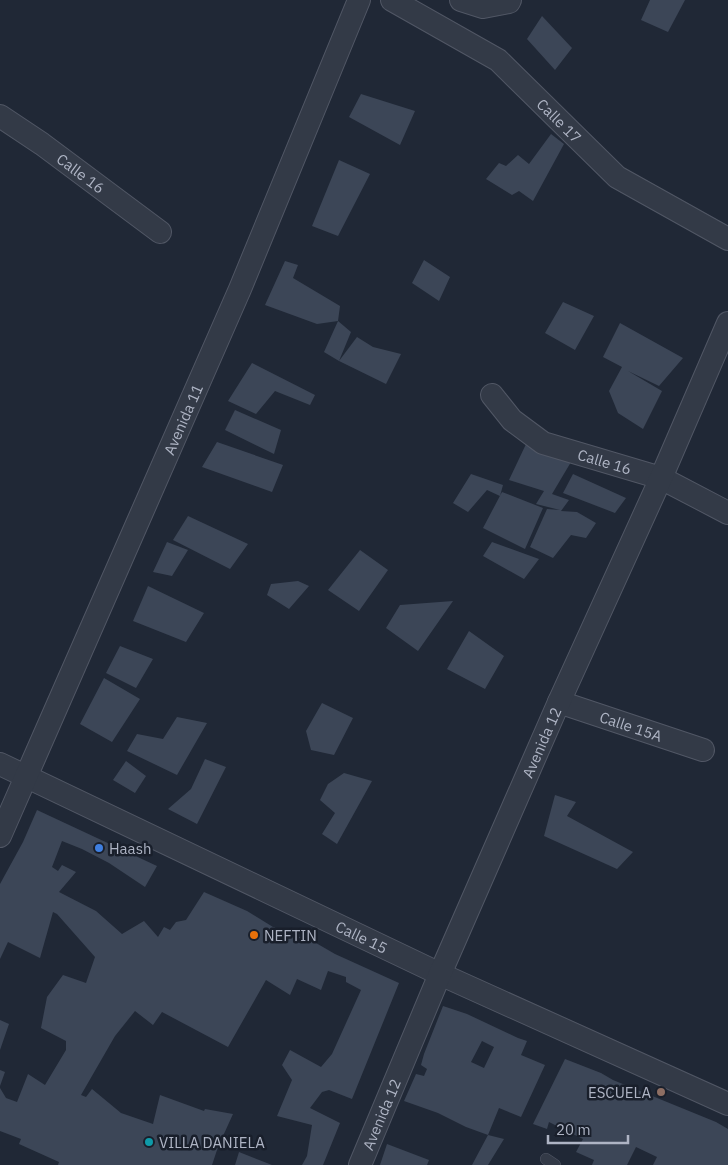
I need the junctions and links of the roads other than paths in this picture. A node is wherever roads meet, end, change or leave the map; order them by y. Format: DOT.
graph roads {
  1 [pos="359,0"];
  2 [pos="392,0"];
  3 [pos="461,0"];
  4 [pos="510,0"];
  5 [pos="0,116"];
  6 [pos="160,232"];
  7 [pos="728,239"];
  8 [pos="728,322"];
  9 [pos="492,395"];
  10 [pos="661,478"];
  11 [pos="728,513"];
  12 [pos="559,702"];
  13 [pos="703,750"];
  14 [pos="0,764"];
  15 [pos="26,777"];
  16 [pos="0,836"];
  17 [pos="440,974"];
  18 [pos="728,1104"];
  19 [pos="360,1165"];
  1 -- 15 [label="street, Avenida 11"];
  2 -- 7 [label="street, Calle 17"];
  3 -- 4 [label="street"];
  5 -- 6 [label="street, Calle 16"];
  8 -- 10 [label="street, Avenida 12"];
  9 -- 10 [label="street, Calle 16"];
  10 -- 11 [label="street, Calle 16"];
  10 -- 12 [label="street, Avenida 12"];
  12 -- 13 [label="street, Calle 15A"];
  12 -- 17 [label="street, Avenida 12"];
  14 -- 15 [label="street, Calle 15"];
  15 -- 16 [label="street, Avenida 11"];
  15 -- 17 [label="street, Calle 15"];
  17 -- 18 [label="street, Calle 15"];
  17 -- 19 [label="street, Avenida 12"];
}
